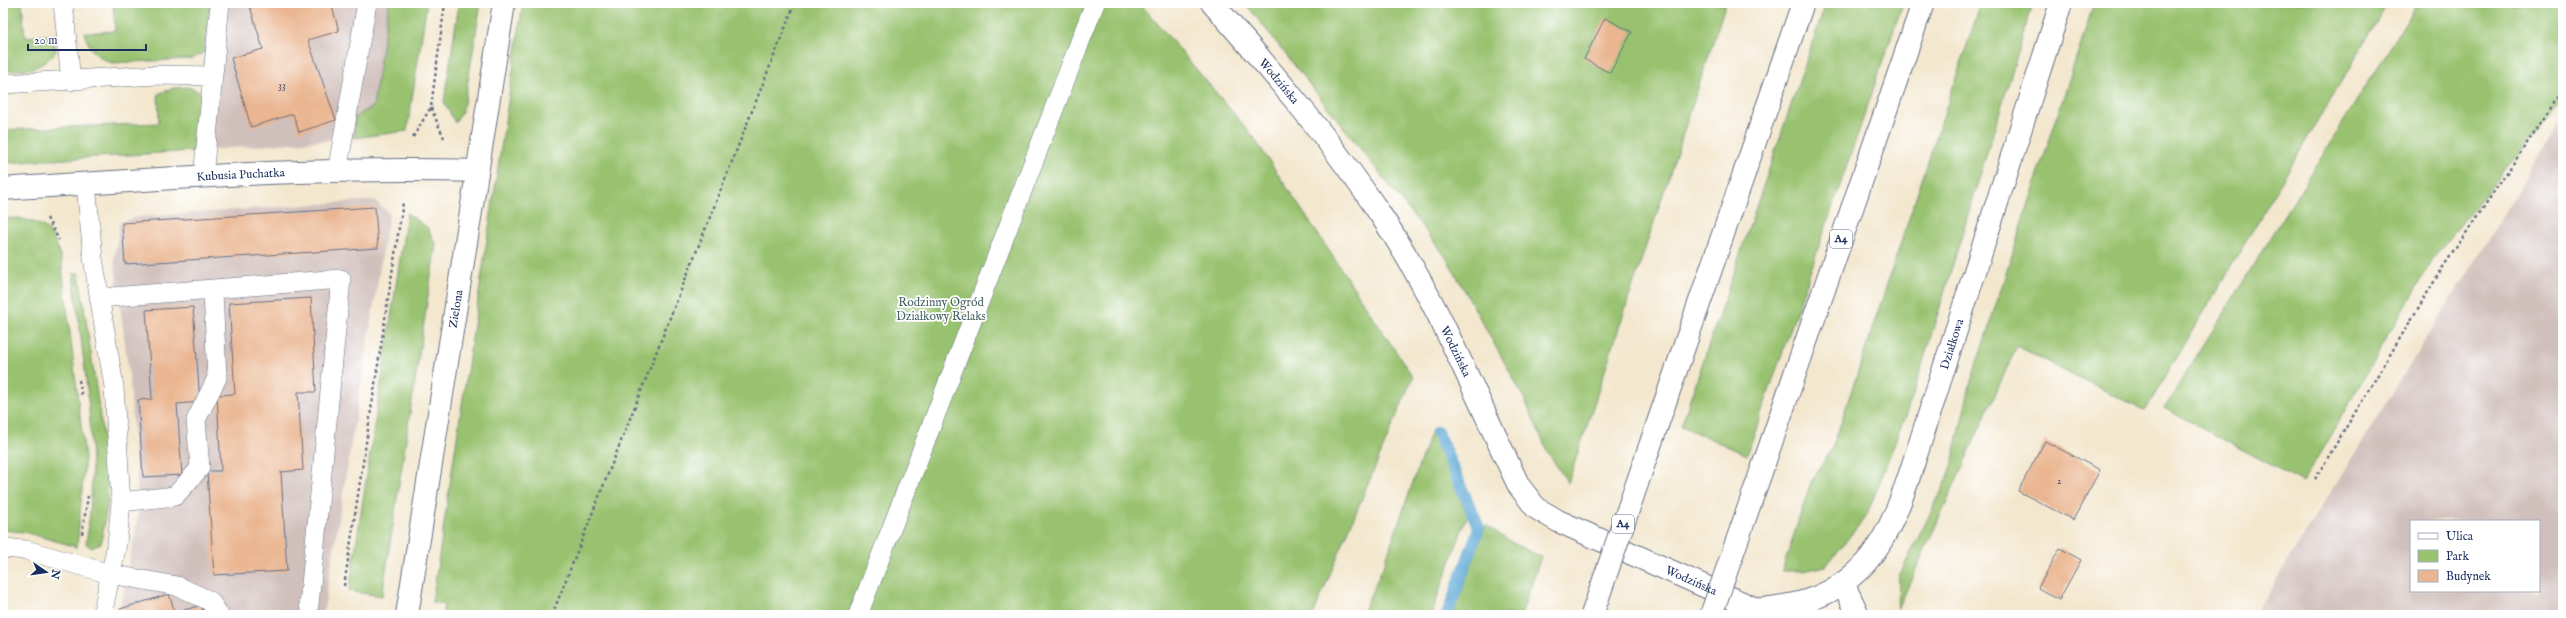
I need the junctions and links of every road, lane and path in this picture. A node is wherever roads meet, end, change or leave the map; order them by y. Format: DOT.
graph roads {
  1 [pos="63,3"];
  2 [pos="220,3"];
  3 [pos="367,3"];
  4 [pos="445,3"];
  5 [pos="504,3"];
  6 [pos="795,3"];
  7 [pos="1095,3"];
  8 [pos="1212,3"];
  9 [pos="1803,3"];
  10 [pos="1923,3"];
  11 [pos="2061,3"];
  12 [pos="211,76"];
  13 [pos="71,81"];
  14 [pos="3,84"];
  15 [pos="2563,90"];
  16 [pos="412,138"];
  17 [pos="477,171"];
  18 [pos="337,172"];
  19 [pos="203,177"];
  20 [pos="86,184"];
  21 [pos="3,188"];
  22 [pos="403,201"];
  23 [pos="40,215"];
  24 [pos="60,243"];
  25 [pos="214,291"];
  26 [pos="99,298"];
  27 [pos="79,374"];
  28 [pos="83,405"];
  29 [pos="2315,479"];
  30 [pos="88,494"];
  31 [pos="121,502"];
  32 [pos="3,548"];
  33 [pos="76,566"];
  34 [pos="110,574"];
  35 [pos="1843,583"];
  36 [pos="344,587"];
  37 [pos="309,605"];
  38 [pos="1760,612"];
  39 [pos="102,615"];
  40 [pos="219,615"];
  41 [pos="407,615"];
  42 [pos="552,615"];
  43 [pos="858,615"];
  44 [pos="1592,615"];
  45 [pos="1711,615"];
  46 [pos="1855,615"];
  1 -- 13 [label="lane"];
  2 -- 12 [label="lane"];
  3 -- 18 [label="lane"];
  4 -- 16 [label="path"];
  5 -- 17 [label="main road, Zielona"];
  6 -- 42 [label="path"];
  7 -- 43 [label="lane"];
  8 -- 38 [label="main road, Wodzińska"];
  9 -- 44 [label="main road, A4, bridge"];
  10 -- 45 [label="main road, A4, bridge"];
  11 -- 35 [label="main road, Działkowa"];
  12 -- 13 [label="lane"];
  12 -- 19 [label="lane"];
  13 -- 14 [label="lane"];
  15 -- 29 [label="path"];
  17 -- 18 [label="main road, Kubusia Puchatka"];
  17 -- 41 [label="main road, Zielona"];
  18 -- 19 [label="main road, Kubusia Puchatka"];
  19 -- 20 [label="main road, Kubusia Puchatka"];
  20 -- 21 [label="main road, Kubusia Puchatka"];
  20 -- 26 [label="lane"];
  22 -- 36 [label="path"];
  23 -- 24 [label="path"];
  25 -- 26 [label="lane"];
  25 -- 31 [label="lane"];
  25 -- 37 [label="lane"];
  26 -- 31 [label="lane"];
  27 -- 28 [label="path"];
  30 -- 33 [label="path"];
  31 -- 34 [label="lane"];
  32 -- 33 [label="lane"];
  33 -- 34 [label="lane"];
  34 -- 39 [label="lane"];
  34 -- 40 [label="lane"];
  35 -- 38 [label="main road, Działkowa"];
  35 -- 46 [label="main road"];
}
